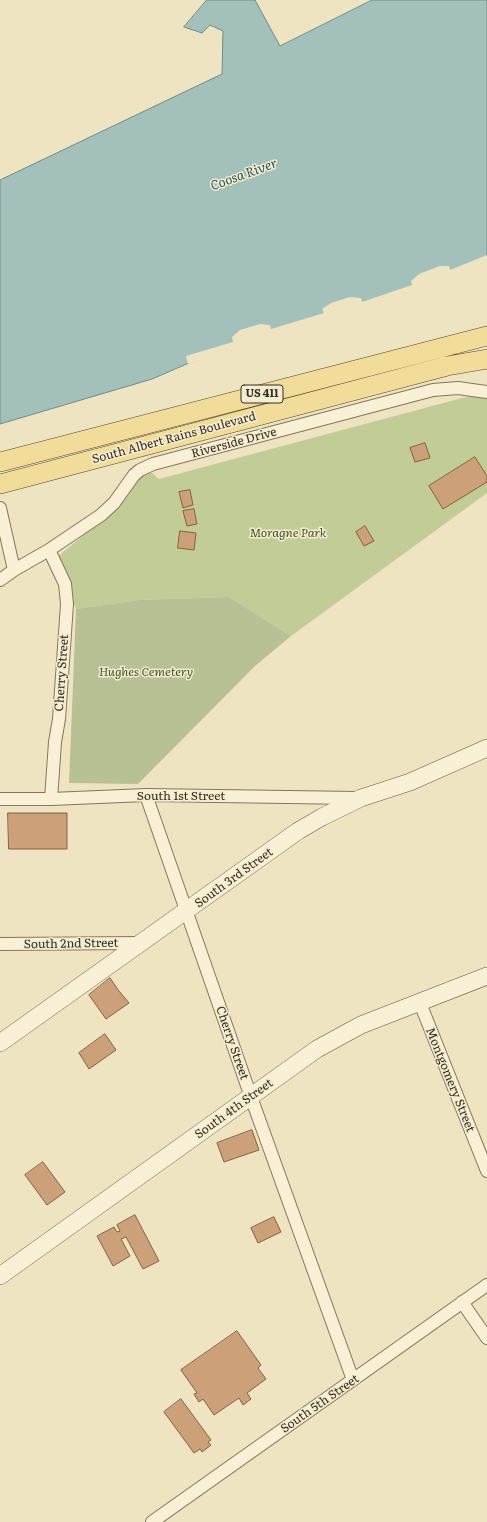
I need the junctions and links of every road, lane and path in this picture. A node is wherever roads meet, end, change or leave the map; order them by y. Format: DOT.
graph roads {
  1 [pos="487,336"];
  2 [pos="487,360"];
  3 [pos="487,392"];
  4 [pos="0,462"];
  5 [pos="0,484"];
  6 [pos="0,508"];
  7 [pos="49,550"];
  8 [pos="14,570"];
  9 [pos="0,580"];
  10 [pos="487,748"];
  11 [pos="146,796"];
  12 [pos="361,798"];
  13 [pos="0,799"];
  14 [pos="51,799"];
  15 [pos="186,912"];
  16 [pos="143,943"];
  17 [pos="0,944"];
  18 [pos="487,976"];
  19 [pos="420,1003"];
  20 [pos="0,1043"];
  21 [pos="251,1097"];
  22 [pos="484,1155"];
  23 [pos="487,1171"];
  24 [pos="0,1276"];
  25 [pos="487,1285"];
  26 [pos="462,1302"];
  27 [pos="487,1338"];
  28 [pos="353,1380"];
  29 [pos="152,1522"];
  1 -- 4 [label="main road, South Albert Rains Boulevard / US 411"];
  2 -- 5 [label="main road, South Albert Rains Boulevard / US 411"];
  3 -- 7 [label="street, Riverside Drive"];
  6 -- 8 [label="street"];
  7 -- 8 [label="street, Riverside Drive"];
  7 -- 14 [label="street, Cherry Street"];
  8 -- 9 [label="street, Riverside Drive"];
  10 -- 12 [label="street, South 3rd Street"];
  11 -- 12 [label="street, South 1st Street"];
  11 -- 14 [label="street, South 1st Street"];
  11 -- 15 [label="street, Cherry Street"];
  12 -- 15 [label="street, South 3rd Street"];
  13 -- 14 [label="street, South 1st Street"];
  15 -- 16 [label="street, South 3rd Street"];
  15 -- 21 [label="street, Cherry Street"];
  16 -- 17 [label="street, South 2nd Street"];
  16 -- 20 [label="street, South 3rd Street"];
  18 -- 19 [label="street, South 4th Street"];
  19 -- 21 [label="street, South 4th Street"];
  19 -- 22 [label="street, Montgomery Street"];
  21 -- 24 [label="street, South 4th Street"];
  21 -- 28 [label="street, Cherry Street"];
  22 -- 23 [label="street, Montgomery Street"];
  25 -- 26 [label="street, South 5th Street"];
  26 -- 27 [label="street"];
  26 -- 28 [label="street, South 5th Street"];
  28 -- 29 [label="street, South 5th Street"];
}
